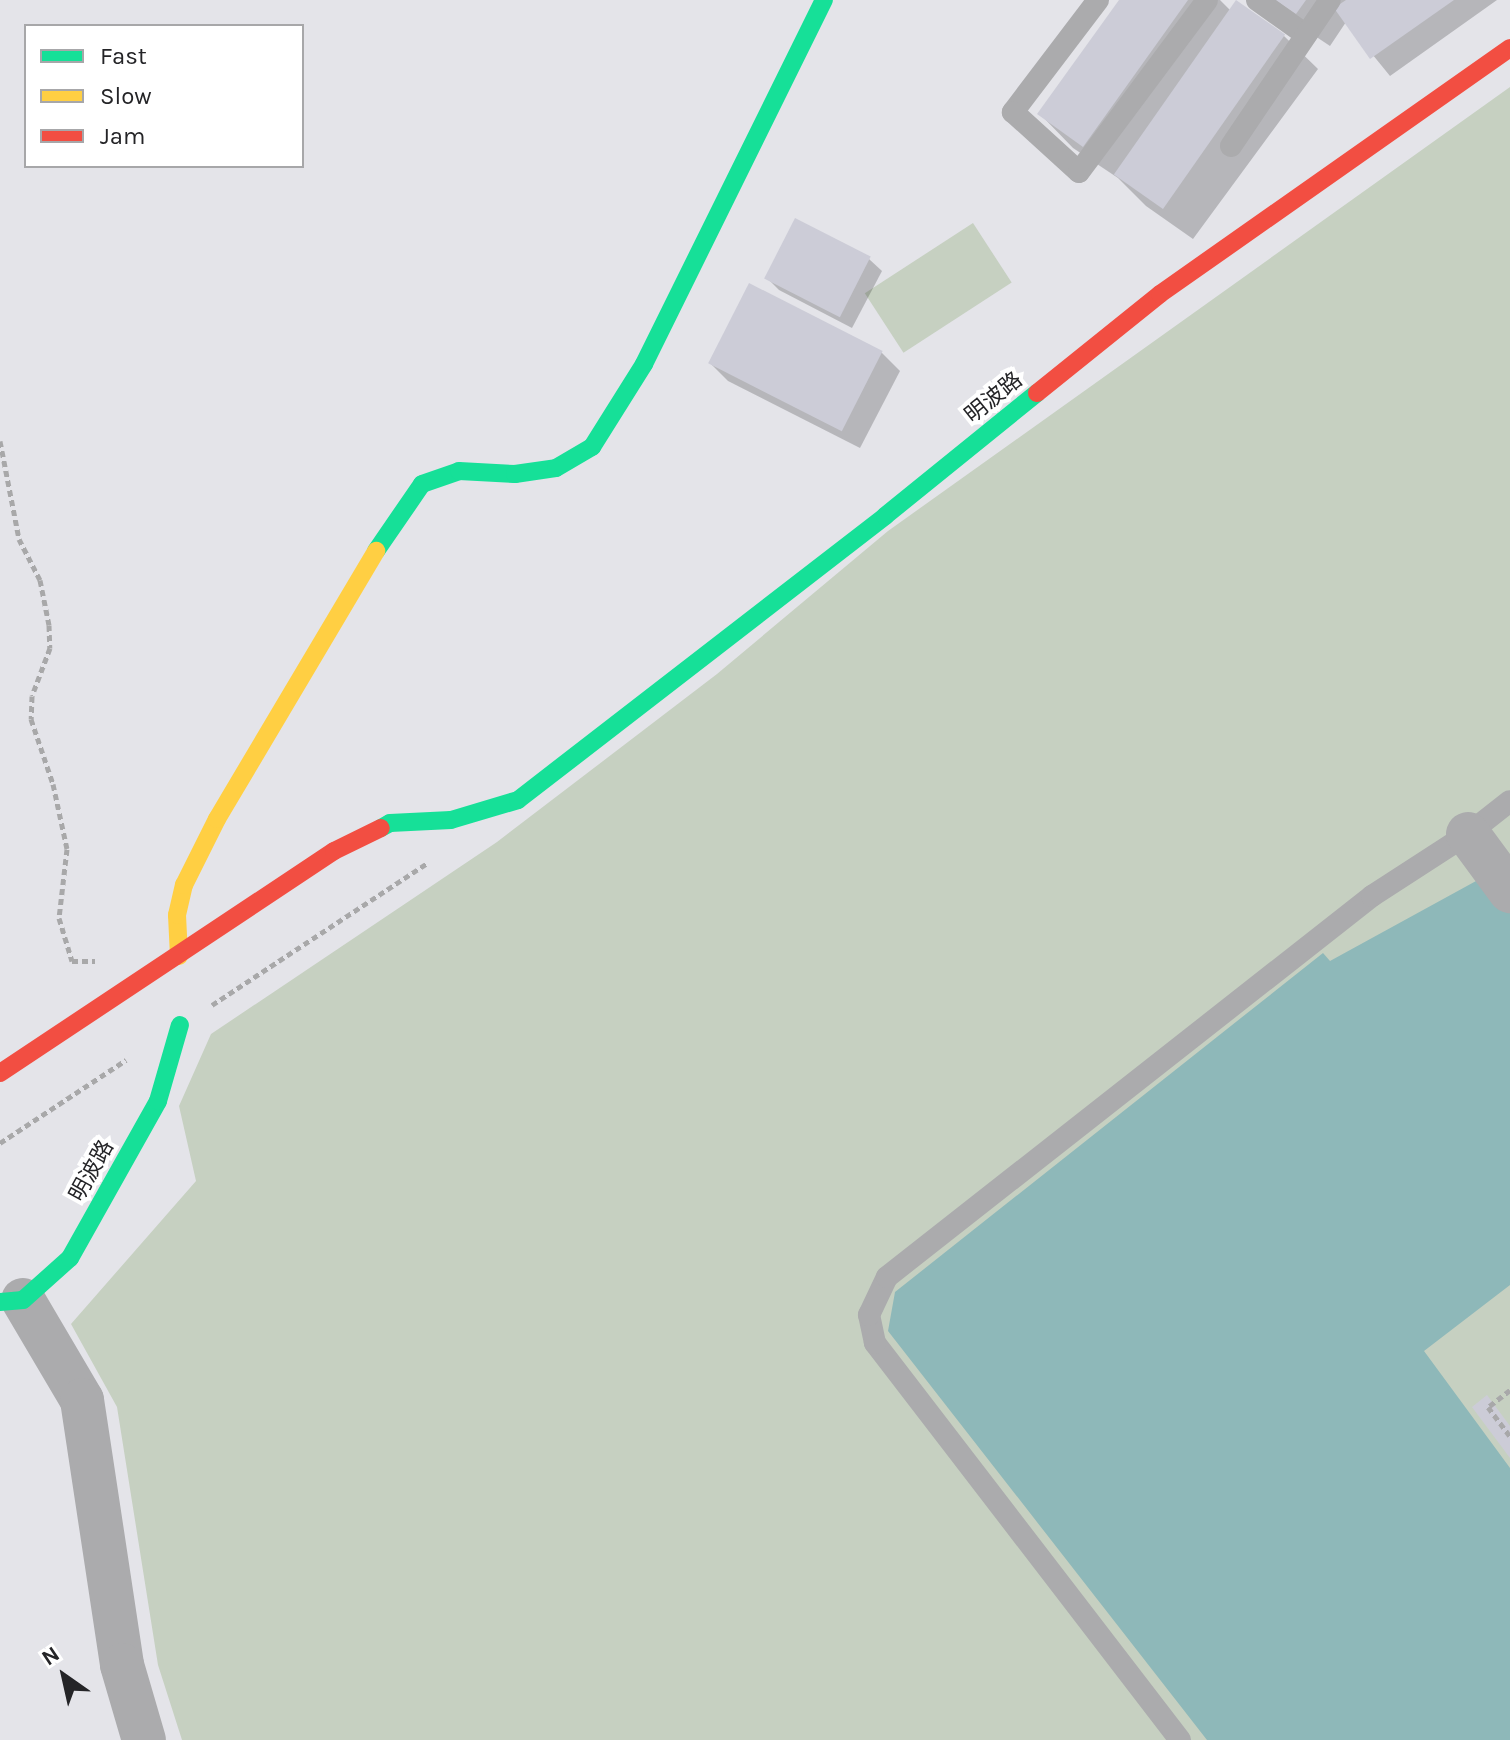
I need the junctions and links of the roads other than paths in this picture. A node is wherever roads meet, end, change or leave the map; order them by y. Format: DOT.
graph roads {
  1 [pos="824,0"];
  2 [pos="1098,0"];
  3 [pos="1207,0"];
  4 [pos="1257,0"];
  5 [pos="1330,0"];
  6 [pos="1306,35"];
  7 [pos="1510,48"];
  8 [pos="1231,146"];
  9 [pos="1510,801"];
  10 [pos="1468,834"];
  11 [pos="1510,891"];
  12 [pos="179,956"];
  13 [pos="180,1025"];
  14 [pos="0,1073"];
  15 [pos="12,1301"];
  16 [pos="144,1740"];
  17 [pos="1180,1740"];
  1 -- 12 [label="street"];
  2 -- 3 [label="lane"];
  4 -- 6 [label="lane"];
  5 -- 6 [label="lane"];
  6 -- 8 [label="lane"];
  7 -- 12 [label="street, 明波路"];
  9 -- 10 [label="lane"];
  10 -- 11 [label="street"];
  10 -- 17 [label="lane"];
  12 -- 14 [label="street"];
  13 -- 15 [label="street, 明波路"];
  15 -- 16 [label="street"];
}
